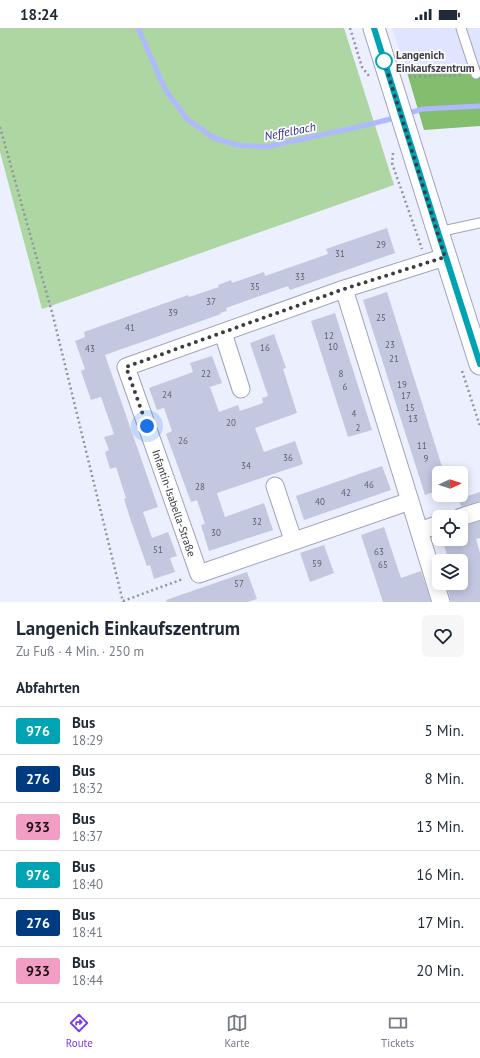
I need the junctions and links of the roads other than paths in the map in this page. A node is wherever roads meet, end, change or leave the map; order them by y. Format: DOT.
graph roads {
  1 [pos="374,28"];
  2 [pos="461,28"];
  3 [pos="476,74"];
  4 [pos="480,223"];
  5 [pos="438,232"];
  6 [pos="445,257"];
  7 [pos="344,289"];
  8 [pos="223,333"];
  9 [pos="480,364"];
  10 [pos="241,389"];
  11 [pos="275,486"];
  12 [pos="410,501"];
  13 [pos="480,511"];
  14 [pos="468,515"];
  15 [pos="432,527"];
  16 [pos="420,531"];
  17 [pos="293,540"];
  18 [pos="441,602"];
  1 -- 5 [label="street"];
  2 -- 3 [label="lane"];
  4 -- 5 [label="lane"];
  5 -- 6 [label="street"];
  6 -- 7 [label="street, Infantin-Isabella-Straße"];
  6 -- 9 [label="street"];
  7 -- 8 [label="street, Infantin-Isabella-Straße"];
  7 -- 12 [label="street"];
  8 -- 10 [label="street"];
  8 -- 17 [label="street, Infantin-Isabella-Straße"];
  11 -- 17 [label="street"];
  12 -- 16 [label="street"];
  12 -- 17 [label="street"];
  13 -- 14 [label="street"];
  15 -- 16 [label="street"];
  16 -- 18 [label="street"];
}
